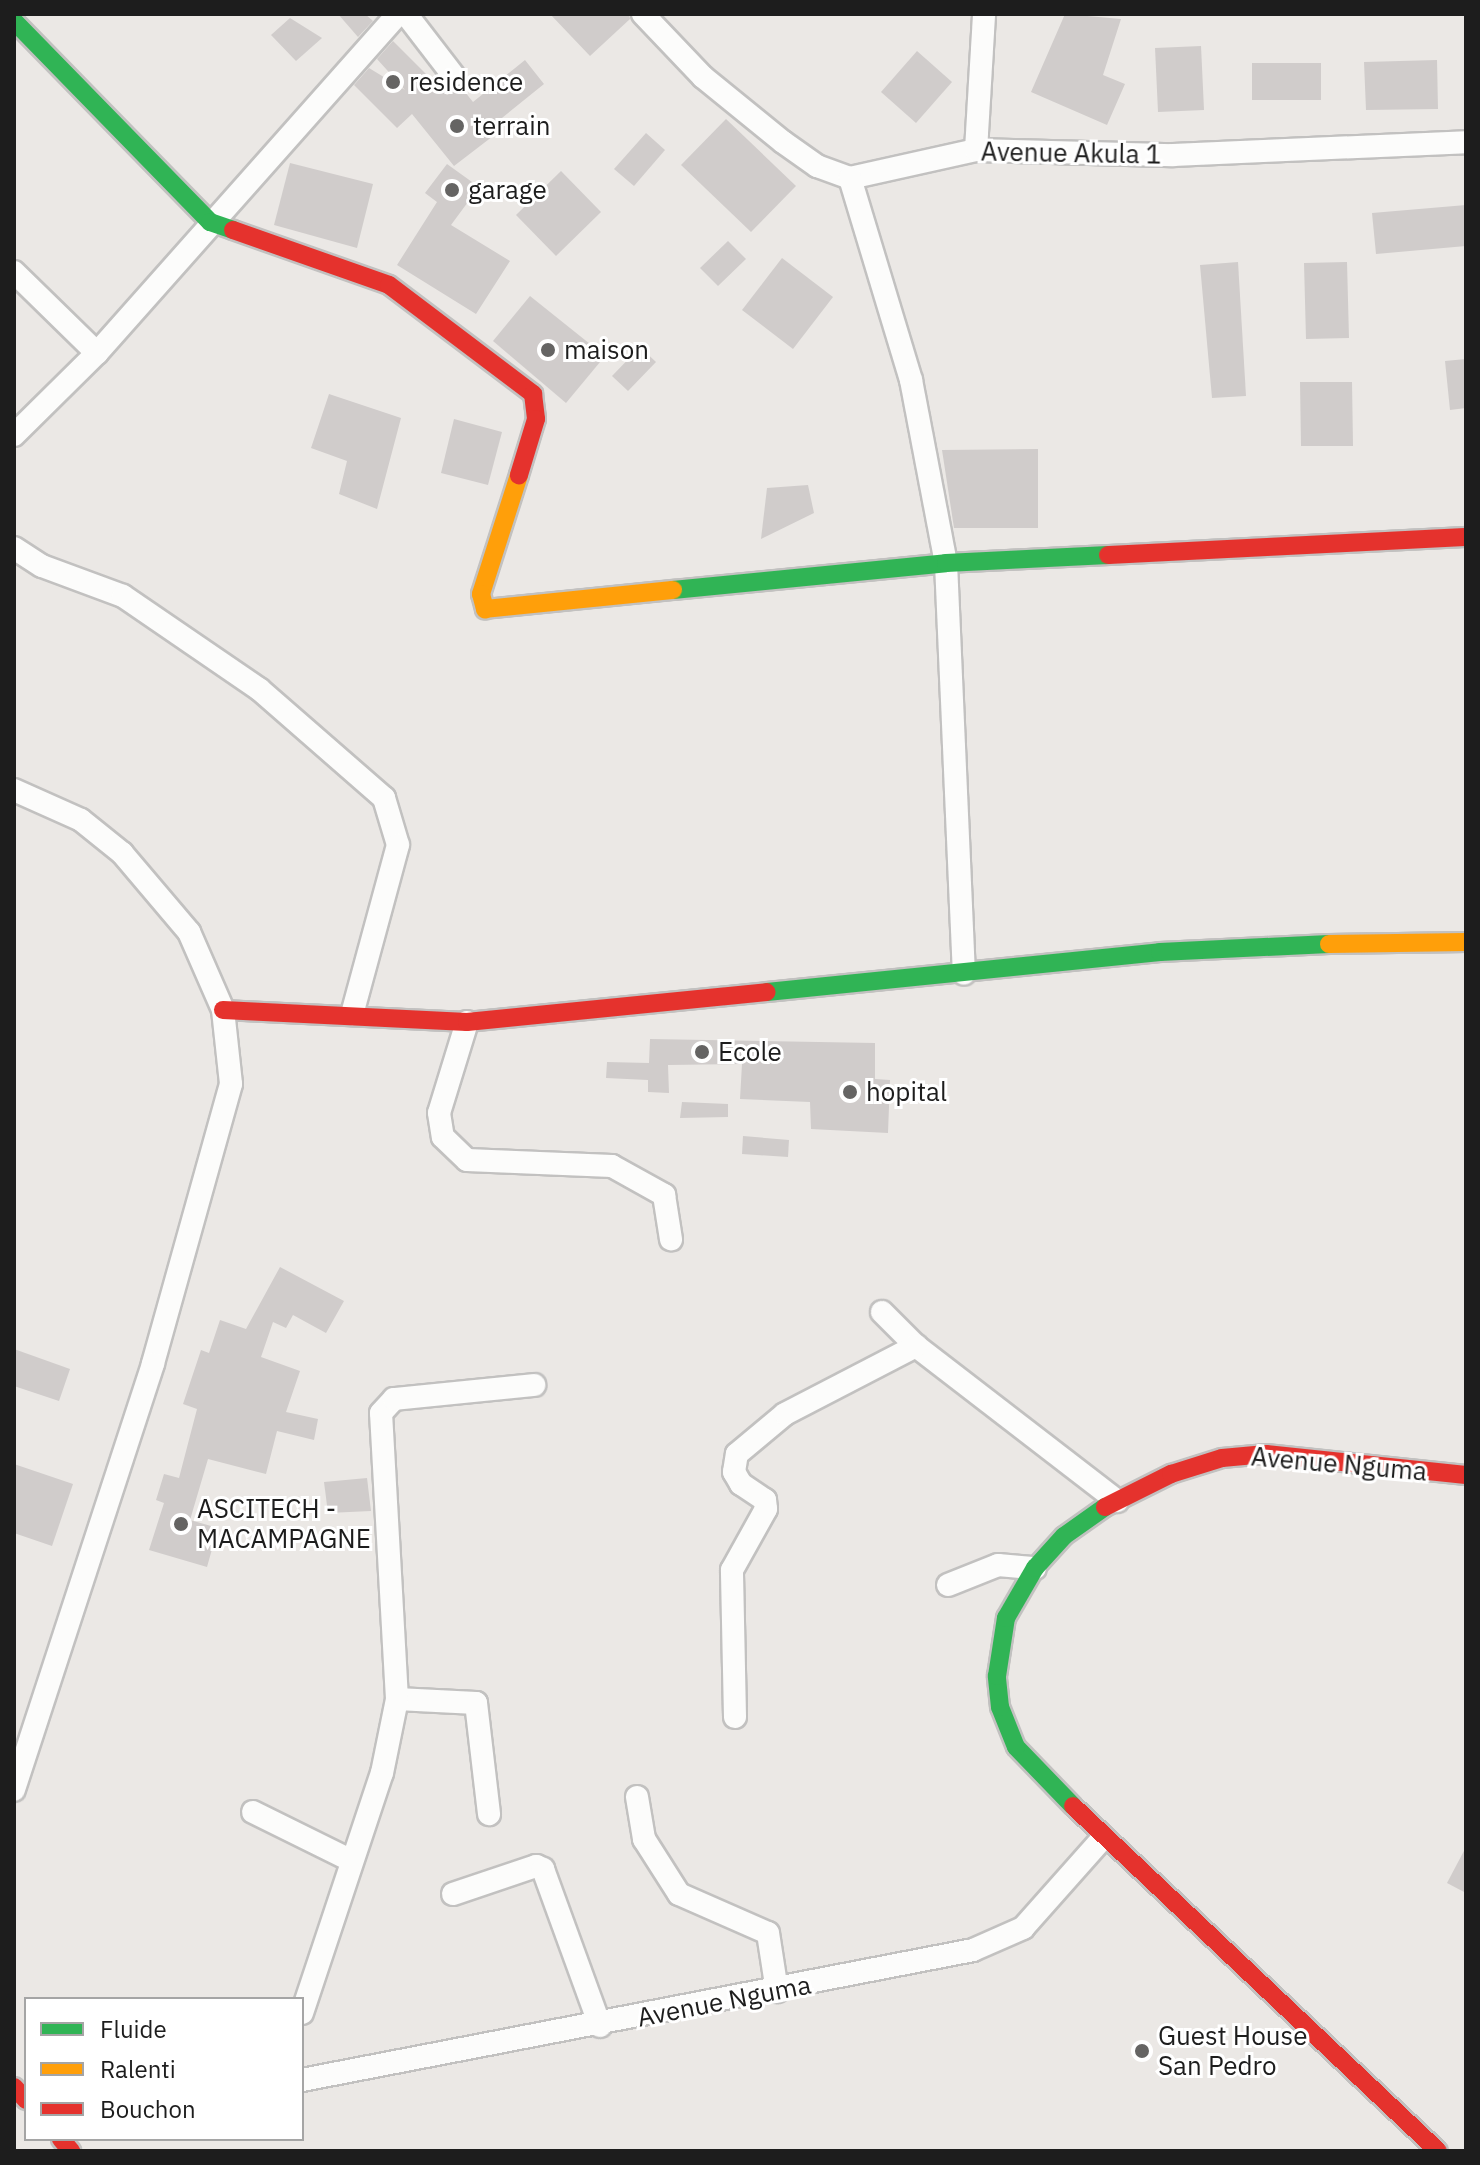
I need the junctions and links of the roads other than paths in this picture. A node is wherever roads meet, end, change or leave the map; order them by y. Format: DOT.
graph roads {
  1 [pos="398,14"];
  2 [pos="406,14"];
  3 [pos="643,14"];
  4 [pos="984,14"];
  5 [pos="14,21"];
  6 [pos="453,75"];
  7 [pos="1466,142"];
  8 [pos="976,150"];
  9 [pos="850,178"];
  10 [pos="210,222"];
  11 [pos="14,272"];
  12 [pos="97,353"];
  13 [pos="14,435"];
  14 [pos="1466,537"];
  15 [pos="14,548"];
  16 [pos="946,563"];
  17 [pos="14,790"];
  18 [pos="1466,942"];
  19 [pos="964,974"];
  20 [pos="223,1010"];
  21 [pos="352,1014"];
  22 [pos="467,1022"];
  23 [pos="671,1239"];
  24 [pos="882,1312"];
  25 [pos="916,1346"];
  26 [pos="534,1385"];
  27 [pos="1466,1475"];
  28 [pos="1117,1501"];
  29 [pos="1035,1568"];
  30 [pos="948,1585"];
  31 [pos="397,1699"];
  32 [pos="735,1717"];
  33 [pos="14,1790"];
  34 [pos="637,1797"];
  35 [pos="253,1812"];
  36 [pos="489,1814"];
  37 [pos="1103,1838"];
  38 [pos="352,1861"];
  39 [pos="453,1894"];
  40 [pos="777,1991"];
  41 [pos="304,2007"];
  42 [pos="600,2026"];
  43 [pos="304,2080"];
  44 [pos="1438,2151"];
  1 -- 10 [label="street"];
  2 -- 6 [label="street"];
  3 -- 9 [label="street"];
  4 -- 8 [label="street"];
  5 -- 10 [label="street"];
  7 -- 8 [label="street, Avenue Akula 1"];
  8 -- 9 [label="street, Avenue Akula 1"];
  9 -- 16 [label="street"];
  10 -- 12 [label="street"];
  10 -- 16 [label="street"];
  11 -- 12 [label="street"];
  12 -- 13 [label="street"];
  14 -- 16 [label="street"];
  15 -- 21 [label="street"];
  16 -- 19 [label="street"];
  17 -- 20 [label="street"];
  18 -- 19 [label="street"];
  19 -- 22 [label="street"];
  20 -- 21 [label="street"];
  20 -- 33 [label="street"];
  21 -- 22 [label="street"];
  22 -- 23 [label="street"];
  24 -- 25 [label="street"];
  25 -- 28 [label="street"];
  25 -- 32 [label="street"];
  26 -- 31 [label="street"];
  27 -- 28 [label="street, Avenue Nguma"];
  28 -- 29 [label="street, Avenue Nguma"];
  29 -- 30 [label="street"];
  29 -- 37 [label="street, Avenue Nguma"];
  31 -- 36 [label="street"];
  31 -- 38 [label="street"];
  34 -- 40 [label="street"];
  35 -- 38 [label="street"];
  37 -- 40 [label="street, Avenue Nguma"];
  37 -- 44 [label="street, Avenue Nguma"];
  38 -- 41 [label="street"];
  39 -- 42 [label="street"];
  40 -- 42 [label="street, Avenue Nguma"];
  42 -- 43 [label="street, Avenue Nguma"];
}
